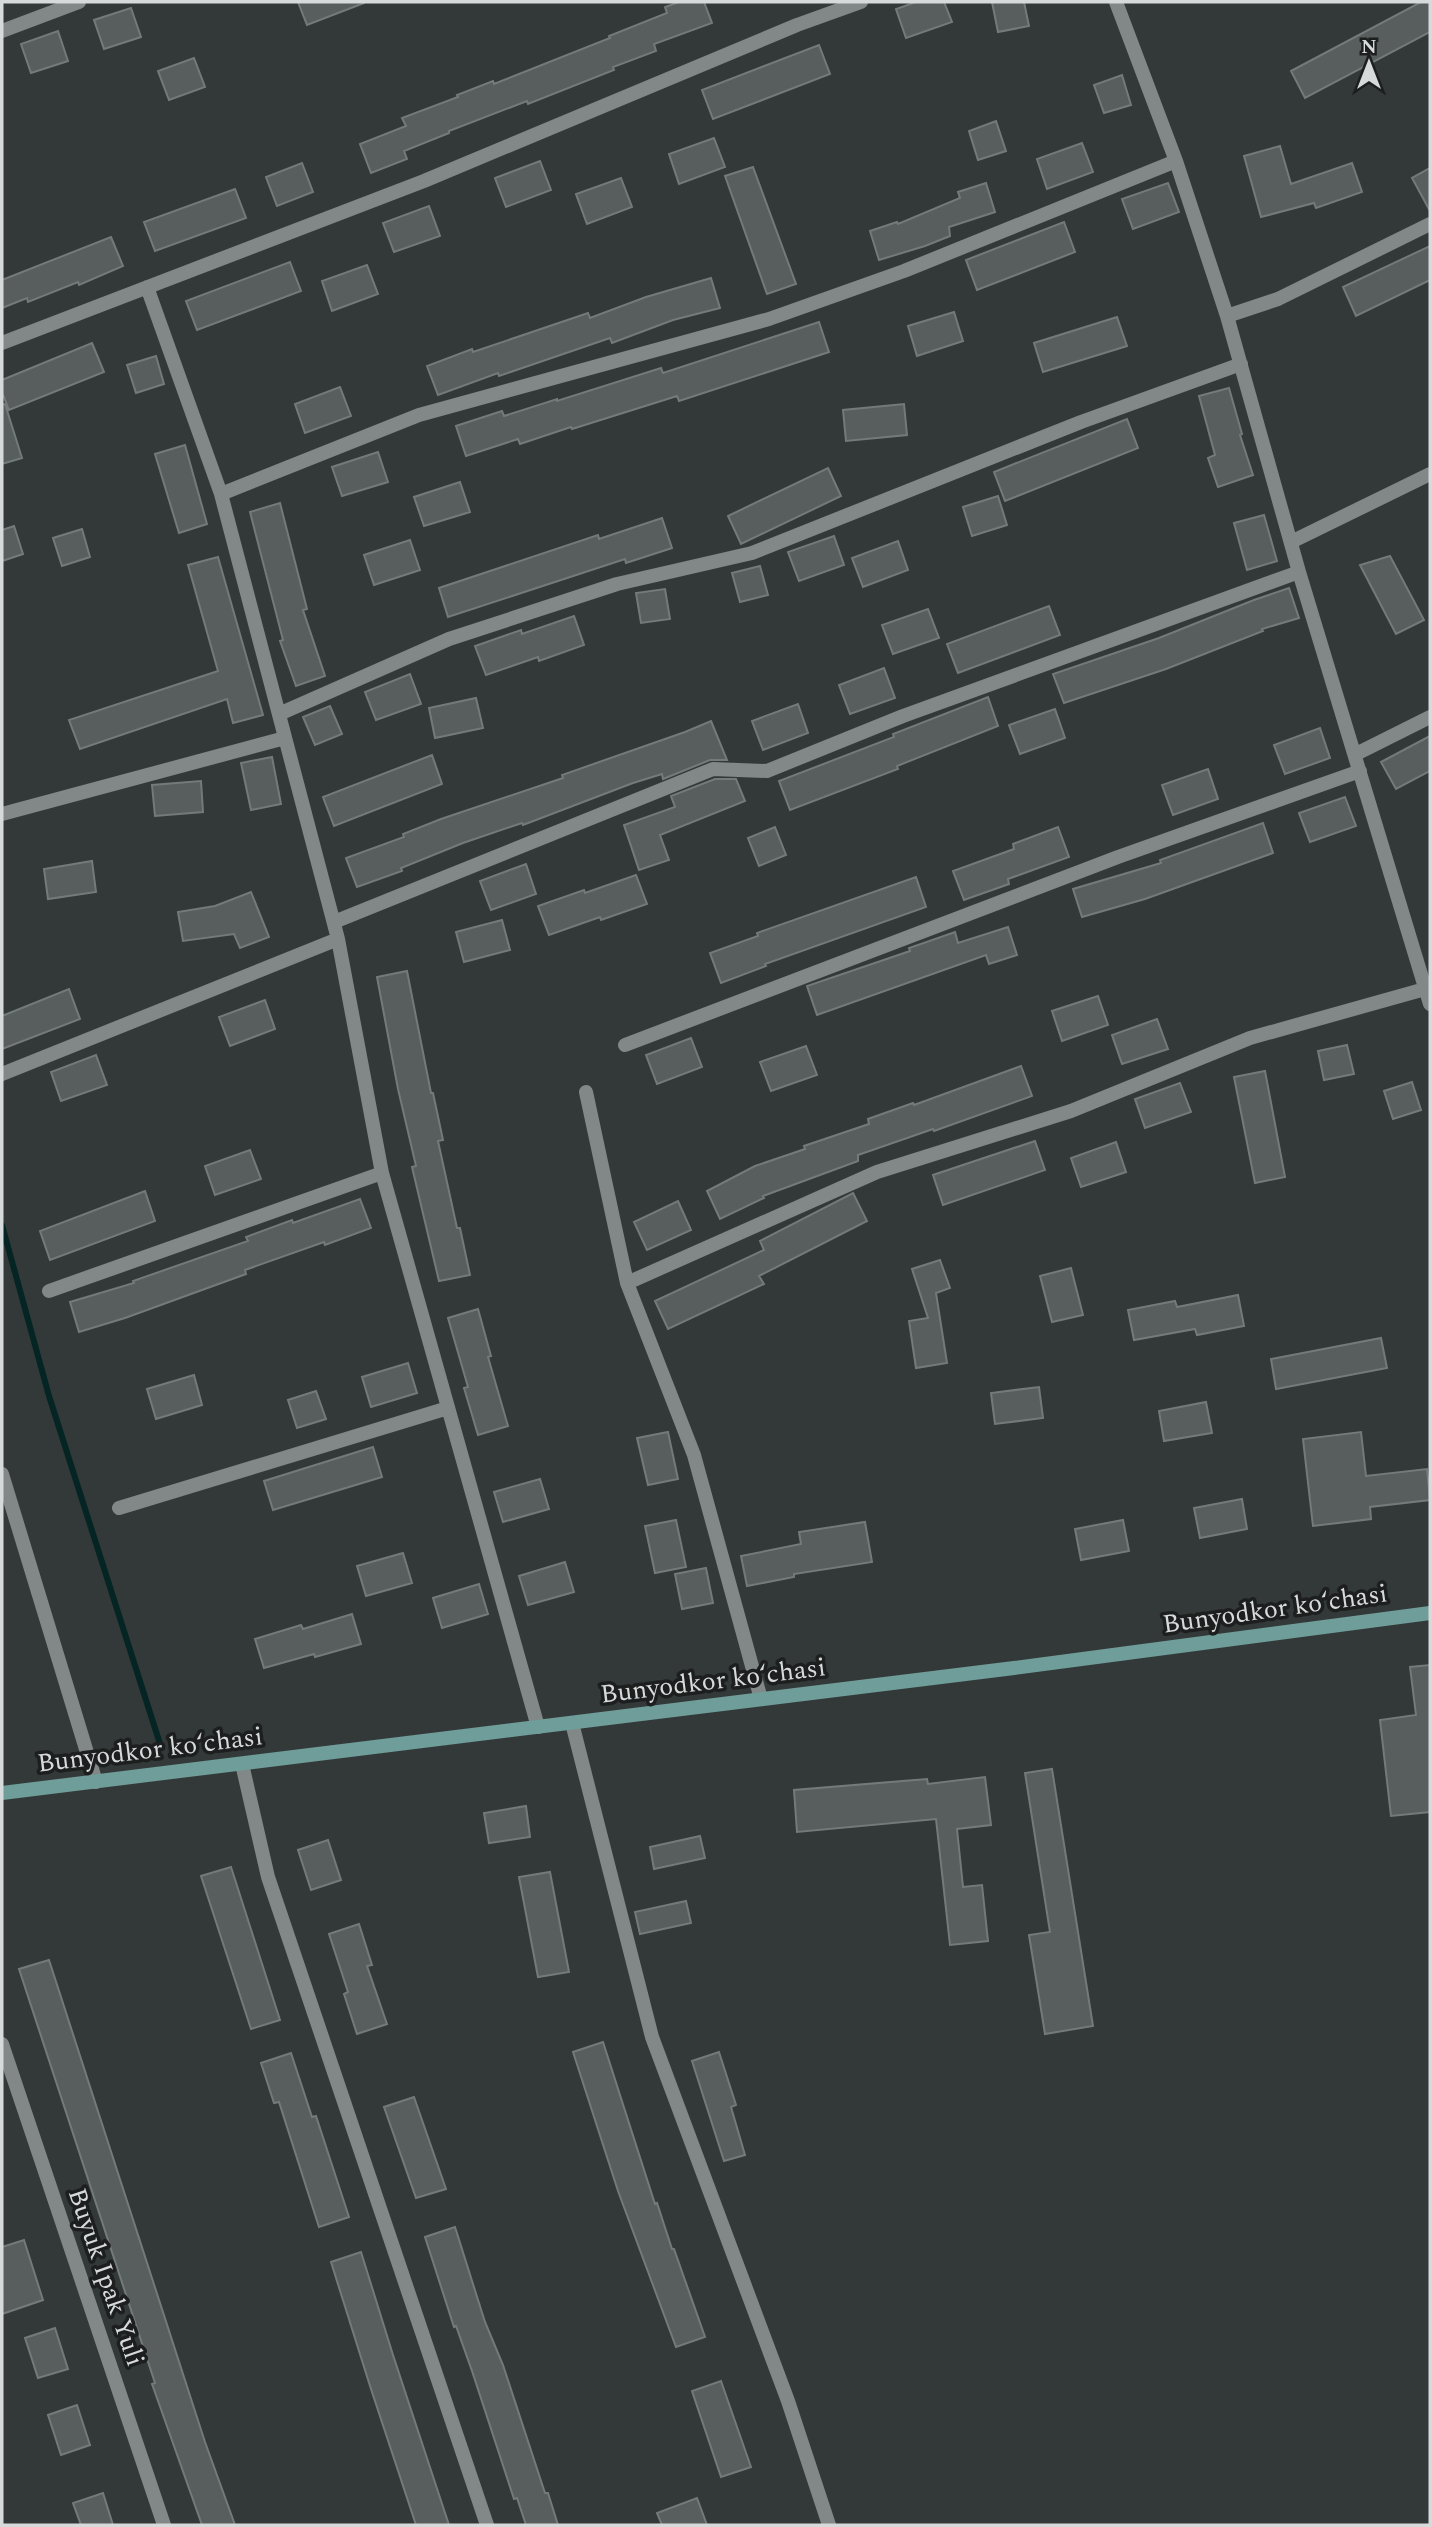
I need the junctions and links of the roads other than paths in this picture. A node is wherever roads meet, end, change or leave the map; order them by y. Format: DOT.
graph roads {
  1 [pos="79,2"];
  2 [pos="862,2"];
  3 [pos="1116,2"];
  4 [pos="2,32"];
  5 [pos="1176,161"];
  6 [pos="1430,224"];
  7 [pos="147,286"];
  8 [pos="1227,316"];
  9 [pos="2,343"];
  10 [pos="1241,364"];
  11 [pos="1430,474"];
  12 [pos="221,494"];
  13 [pos="1291,542"];
  14 [pos="1299,572"];
  15 [pos="279,714"];
  16 [pos="1430,717"];
  17 [pos="285,738"];
  18 [pos="1356,754"];
  19 [pos="1360,771"];
  20 [pos="2,814"];
  21 [pos="334,922"];
  22 [pos="338,939"];
  23 [pos="1425,967"];
  24 [pos="1425,989"];
  25 [pos="1430,1004"];
  26 [pos="625,1045"];
  27 [pos="2,1074"];
  28 [pos="586,1092"];
  29 [pos="382,1173"];
  30 [pos="627,1283"];
  31 [pos="49,1291"];
  32 [pos="448,1408"];
  33 [pos="2,1475"];
  34 [pos="118,1508"];
  35 [pos="1430,1613"];
  36 [pos="761,1699"];
  37 [pos="572,1723"];
  38 [pos="538,1727"];
  39 [pos="242,1763"];
  40 [pos="96,1782"];
  41 [pos="2,1793"];
  42 [pos="2,2045"];
  43 [pos="164,2525"];
  44 [pos="487,2525"];
  45 [pos="829,2525"];
  1 -- 4 [label="street"];
  2 -- 7 [label="street"];
  3 -- 5 [label="street"];
  5 -- 8 [label="street"];
  5 -- 12 [label="street"];
  6 -- 8 [label="street"];
  7 -- 9 [label="street"];
  7 -- 12 [label="street"];
  8 -- 10 [label="street"];
  10 -- 13 [label="street"];
  10 -- 15 [label="street"];
  11 -- 13 [label="street"];
  12 -- 15 [label="street"];
  13 -- 14 [label="street"];
  14 -- 18 [label="street"];
  14 -- 21 [label="street"];
  15 -- 17 [label="street"];
  16 -- 18 [label="street"];
  17 -- 20 [label="street"];
  17 -- 21 [label="street"];
  18 -- 19 [label="street"];
  19 -- 23 [label="street"];
  19 -- 26 [label="street"];
  21 -- 22 [label="street"];
  22 -- 27 [label="street"];
  22 -- 29 [label="street"];
  23 -- 24 [label="street"];
  24 -- 25 [label="street"];
  24 -- 30 [label="street"];
  28 -- 30 [label="street"];
  29 -- 31 [label="street"];
  29 -- 32 [label="street"];
  30 -- 36 [label="street"];
  32 -- 34 [label="street"];
  32 -- 38 [label="street"];
  33 -- 40 [label="street"];
  35 -- 36 [label="main road, Bunyodkor koʻchasi"];
  36 -- 37 [label="main road, Bunyodkor koʻchasi"];
  37 -- 38 [label="main road, Bunyodkor koʻchasi"];
  37 -- 45 [label="street"];
  38 -- 39 [label="main road, Bunyodkor koʻchasi"];
  39 -- 40 [label="main road, Bunyodkor koʻchasi"];
  39 -- 44 [label="street"];
  40 -- 41 [label="main road, Bunyodkor koʻchasi"];
  42 -- 43 [label="street, Buyuk Ipak Yuli"];
}
